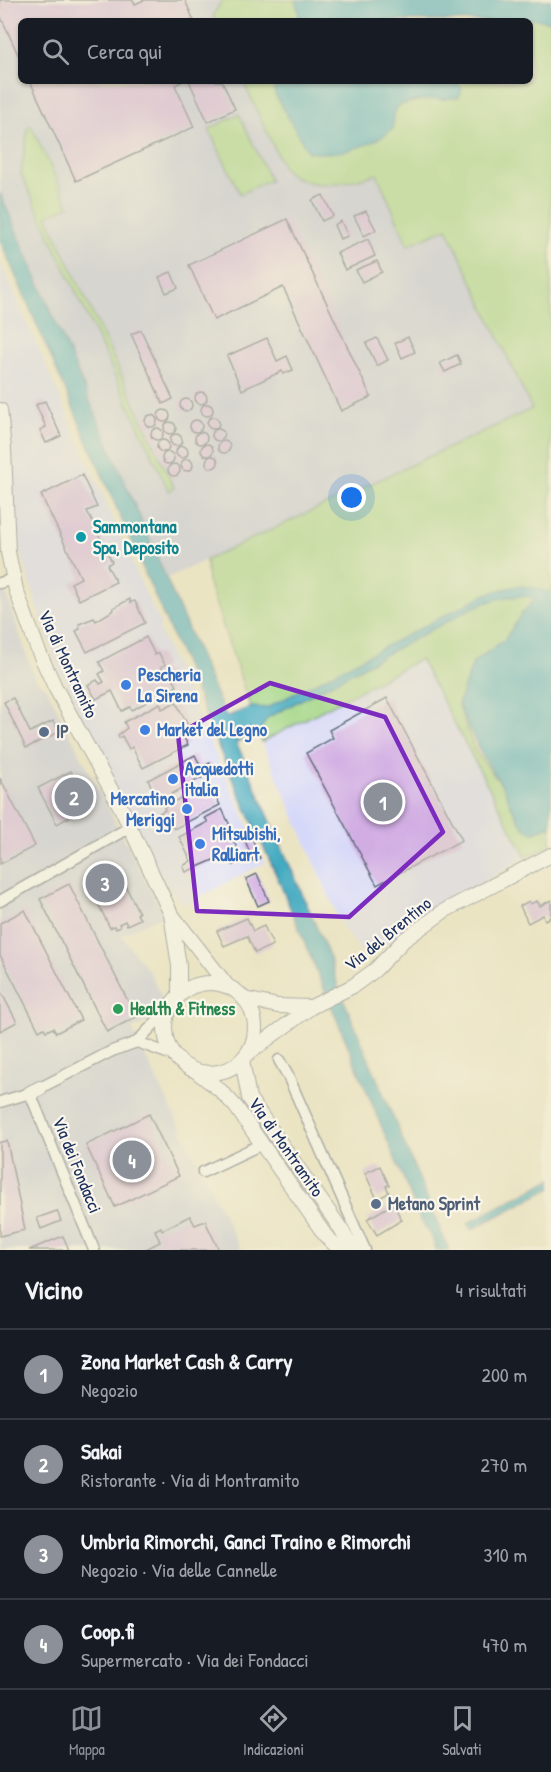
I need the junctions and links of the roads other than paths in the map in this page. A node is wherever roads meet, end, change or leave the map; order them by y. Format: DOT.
graph roads {
  1 [pos="0,410"];
  2 [pos="7,581"];
  3 [pos="130,827"];
  4 [pos="551,855"];
  5 [pos="0,901"];
  6 [pos="171,914"];
  7 [pos="228,987"];
  8 [pos="244,999"];
  9 [pos="175,1001"];
  10 [pos="315,1005"];
  11 [pos="137,1042"];
  12 [pos="175,1056"];
  13 [pos="244,1057"];
  14 [pos="279,1060"];
  15 [pos="195,1071"];
  16 [pos="35,1090"];
  17 [pos="0,1102"];
  18 [pos="262,1144"];
  19 [pos="203,1172"];
  20 [pos="94,1250"];
  21 [pos="340,1250"];
  22 [pos="352,1250"];
  23 [pos="365,1250"];
  1 -- 2 [label="main road, Via di Montramito"];
  2 -- 3 [label="main road, Via di Montramito"];
  3 -- 5 [label="street"];
  3 -- 6 [label="main road, Via di Montramito"];
  4 -- 10 [label="main road, Via del Brentino"];
  6 -- 7 [label="main road, Via di Montramito"];
  6 -- 9 [label="main road, Via di Montramito"];
  7 -- 8 [label="main road, Via di Montramito"];
  7 -- 9 [label="main road"];
  8 -- 10 [label="main road, Via del Brentino"];
  8 -- 13 [label="main road, Via di Montramito"];
  9 -- 11 [label="street"];
  9 -- 12 [label="main road, Via di Montramito"];
  10 -- 13 [label="main road, Via del Brentino"];
  11 -- 12 [label="street"];
  11 -- 16 [label="street"];
  12 -- 15 [label="main road, Via di Montramito"];
  13 -- 15 [label="main road"];
  13 -- 22 [label="main road, Via di Montramito"];
  14 -- 23 [label="street, Via di Montramito"];
  15 -- 18 [label="main road, Via di Montramito"];
  16 -- 17 [label="street"];
  16 -- 20 [label="street, Via dei Fondacci"];
  18 -- 19 [label="street"];
  18 -- 21 [label="main road, Via di Montramito"];
}
